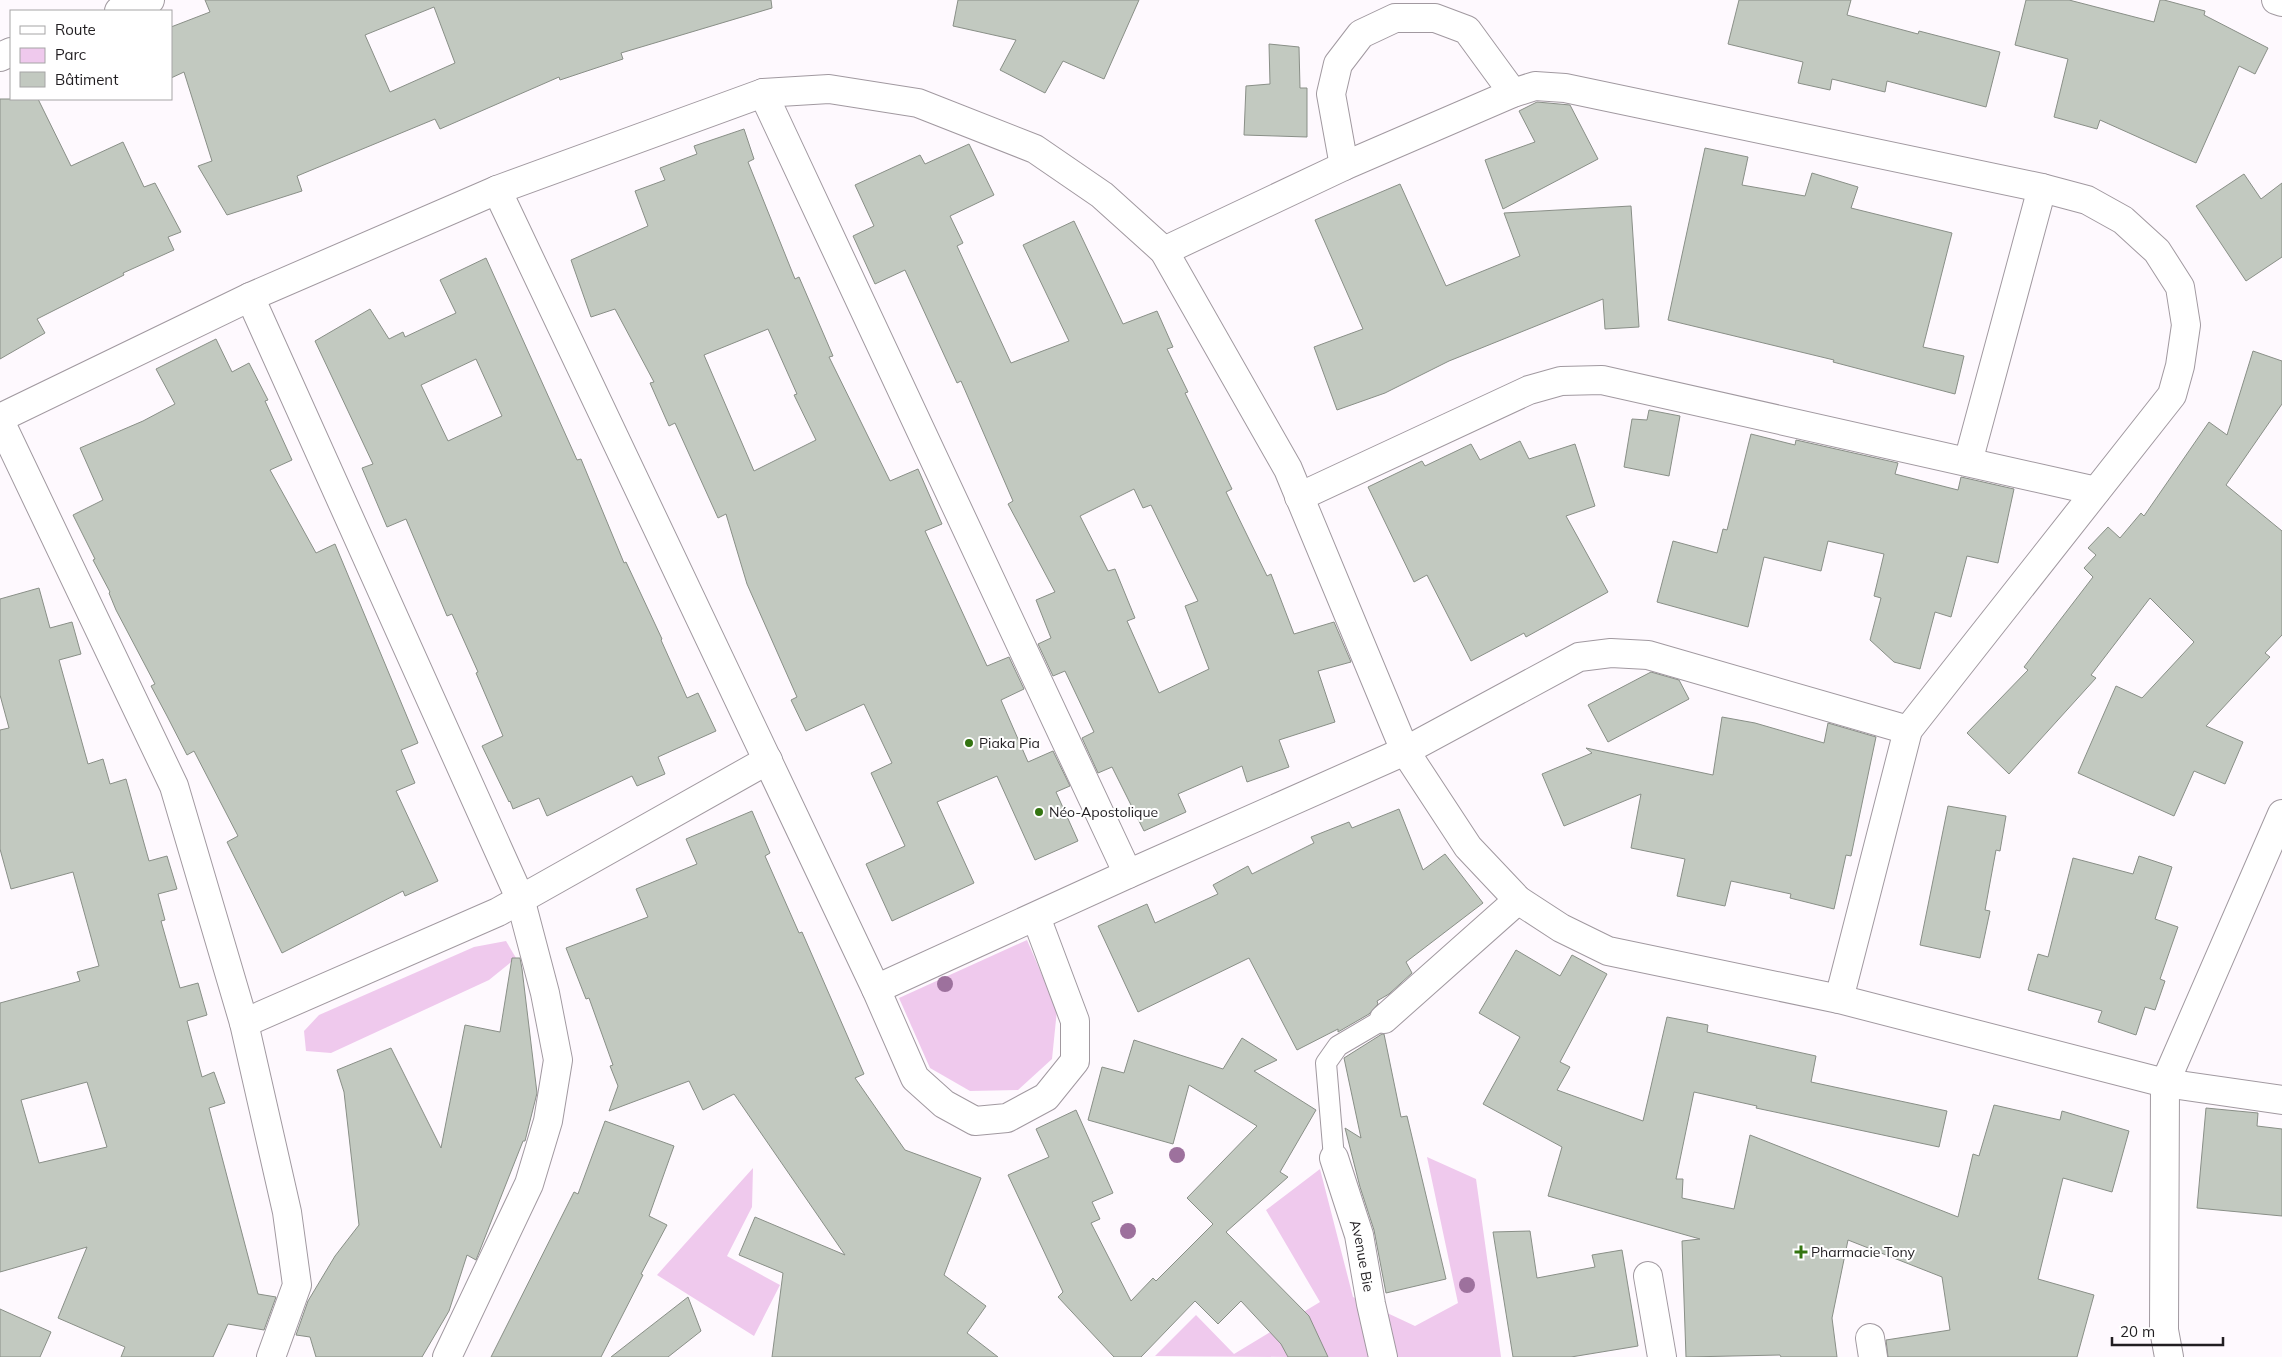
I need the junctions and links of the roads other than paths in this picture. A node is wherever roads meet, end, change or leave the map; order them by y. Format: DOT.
graph roads {
  1 [pos="150,0"];
  2 [pos="2276,0"];
  3 [pos="2282,2"];
  4 [pos="122,10"];
  5 [pos="763,93"];
  6 [pos="1513,93"];
  7 [pos="1344,166"];
  8 [pos="2042,188"];
  9 [pos="497,190"];
  10 [pos="1164,251"];
  11 [pos="250,297"];
  12 [pos="0,420"];
  13 [pos="1968,462"];
  14 [pos="2096,491"];
  15 [pos="1299,497"];
  16 [pos="1908,730"];
  17 [pos="1405,751"];
  18 [pos="768,760"];
  19 [pos="2282,814"];
  20 [pos="1128,874"];
  21 [pos="520,898"];
  22 [pos="1518,900"];
  23 [pos="1036,917"];
  24 [pos="876,989"];
  25 [pos="1839,998"];
  26 [pos="1384,1019"];
  27 [pos="244,1023"];
  28 [pos="2165,1083"];
  29 [pos="2282,1100"];
  30 [pos="1334,1158"];
  31 [pos="1648,1276"];
  32 [pos="274,1356"];
  33 [pos="447,1357"];
  34 [pos="1383,1357"];
  35 [pos="1662,1357"];
  36 [pos="2169,1357"];
  1 -- 4 [label="street"];
  2 -- 3 [label="street"];
  5 -- 9 [label="street"];
  5 -- 10 [label="street"];
  5 -- 20 [label="street"];
  6 -- 7 [label="street"];
  6 -- 7 [label="street"];
  6 -- 8 [label="street"];
  7 -- 10 [label="street"];
  8 -- 13 [label="street"];
  8 -- 14 [label="street"];
  9 -- 11 [label="street"];
  9 -- 18 [label="street"];
  10 -- 15 [label="street"];
  11 -- 12 [label="street"];
  11 -- 21 [label="street"];
  12 -- 27 [label="street"];
  13 -- 14 [label="street"];
  13 -- 15 [label="street"];
  14 -- 16 [label="street"];
  15 -- 17 [label="street"];
  16 -- 17 [label="street"];
  16 -- 25 [label="street"];
  17 -- 20 [label="street"];
  17 -- 22 [label="street"];
  18 -- 21 [label="street"];
  18 -- 24 [label="street"];
  19 -- 28 [label="street"];
  20 -- 23 [label="street"];
  21 -- 27 [label="street"];
  21 -- 33 [label="street"];
  22 -- 25 [label="street"];
  22 -- 26 [label="street"];
  23 -- 24 [label="street"];
  23 -- 24 [label="street"];
  25 -- 28 [label="street"];
  26 -- 30 [label="lane"];
  27 -- 32 [label="street"];
  28 -- 29 [label="street"];
  28 -- 36 [label="street"];
  30 -- 34 [label="street, Avenue Bie"];
  31 -- 35 [label="street"];
}
